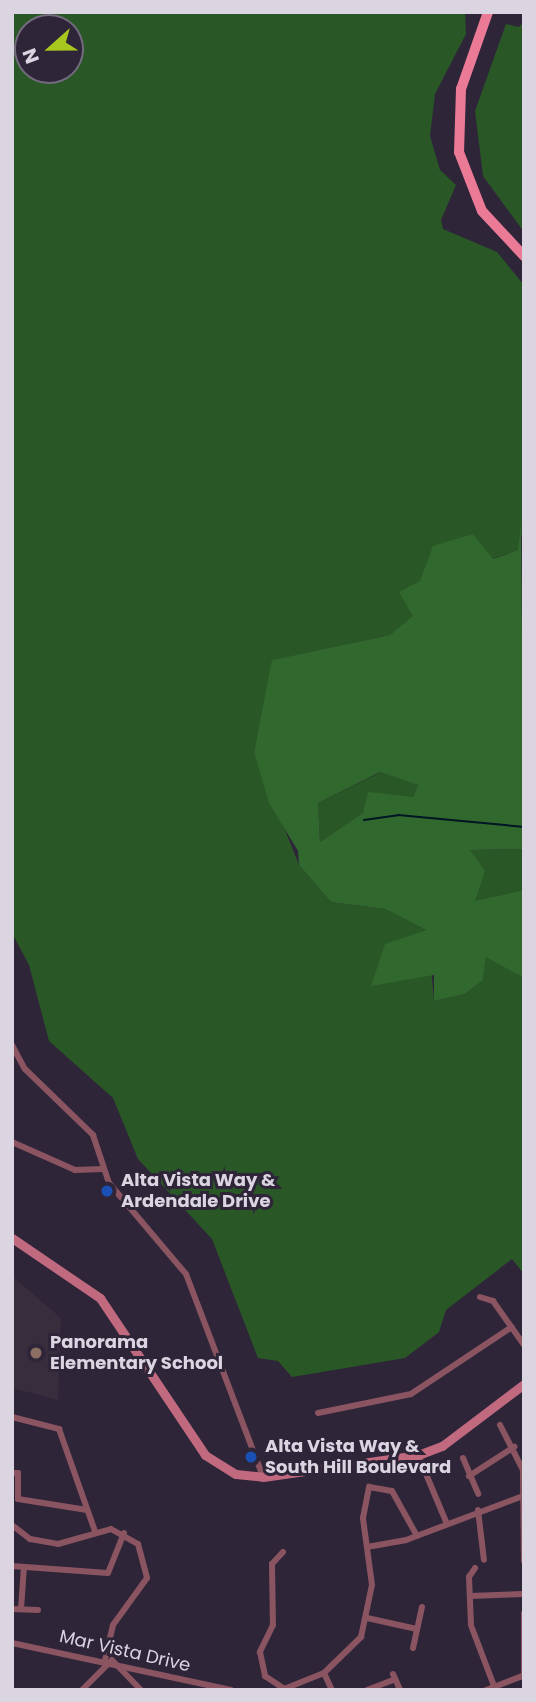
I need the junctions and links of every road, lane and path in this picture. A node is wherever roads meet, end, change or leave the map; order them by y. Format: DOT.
graph roads {
  1 [pos="488,12"];
  2 [pos="524,256"];
  3 [pos="12,1045"];
  4 [pos="12,1142"];
  5 [pos="103,1169"];
  6 [pos="12,1238"];
  7 [pos="480,1297"];
  8 [pos="512,1327"];
  9 [pos="524,1345"];
  10 [pos="524,1384"];
  11 [pos="318,1413"];
  12 [pos="12,1417"];
  13 [pos="500,1425"];
  14 [pos="514,1447"];
  15 [pos="418,1455"];
  16 [pos="463,1458"];
  17 [pos="12,1473"];
  18 [pos="469,1476"];
  19 [pos="262,1477"];
  20 [pos="478,1494"];
  21 [pos="523,1496"];
  22 [pos="87,1510"];
  23 [pos="478,1510"];
  24 [pos="447,1524"];
  25 [pos="12,1525"];
  26 [pos="95,1531"];
  27 [pos="124,1533"];
  28 [pos="417,1536"];
  29 [pos="367,1547"];
  30 [pos="283,1552"];
  31 [pos="484,1560"];
  32 [pos="524,1561"];
  33 [pos="12,1566"];
  34 [pos="475,1568"];
  35 [pos="24,1570"];
  36 [pos="524,1594"];
  37 [pos="470,1596"];
  38 [pos="422,1607"];
  39 [pos="12,1609"];
  40 [pos="20,1609"];
  41 [pos="38,1610"];
  42 [pos="524,1613"];
  43 [pos="367,1618"];
  44 [pos="417,1629"];
  45 [pos="12,1643"];
  46 [pos="413,1648"];
  47 [pos="108,1660"];
  48 [pos="324,1673"];
  49 [pos="524,1677"];
  50 [pos="494,1686"];
  51 [pos="82,1690"];
  52 [pos="141,1690"];
  53 [pos="231,1690"];
  54 [pos="332,1690"];
  55 [pos="367,1690"];
  56 [pos="400,1690"];
  57 [pos="486,1690"];
  1 -- 2 [label="main road"];
  3 -- 5 [label="street"];
  4 -- 5 [label="street"];
  5 -- 19 [label="street"];
  6 -- 19 [label="street"];
  7 -- 8 [label="street"];
  8 -- 9 [label="street"];
  8 -- 11 [label="street"];
  10 -- 15 [label="street"];
  12 -- 22 [label="street"];
  13 -- 14 [label="street"];
  14 -- 18 [label="street"];
  14 -- 21 [label="street"];
  15 -- 19 [label="street"];
  15 -- 24 [label="street"];
  16 -- 18 [label="street"];
  17 -- 22 [label="street"];
  18 -- 20 [label="street"];
  21 -- 23 [label="street"];
  21 -- 32 [label="street"];
  22 -- 26 [label="street"];
  23 -- 24 [label="street"];
  23 -- 31 [label="street"];
  24 -- 28 [label="street"];
  25 -- 26 [label="street"];
  26 -- 27 [label="street"];
  27 -- 35 [label="street"];
  27 -- 47 [label="street"];
  28 -- 29 [label="street"];
  28 -- 29 [label="street"];
  29 -- 43 [label="street"];
  30 -- 48 [label="street"];
  33 -- 35 [label="street"];
  34 -- 37 [label="street"];
  35 -- 40 [label="street"];
  36 -- 37 [label="street"];
  37 -- 50 [label="street"];
  38 -- 44 [label="street"];
  39 -- 40 [label="street"];
  40 -- 41 [label="street"];
  42 -- 49 [label="street"];
  43 -- 44 [label="street"];
  43 -- 48 [label="street"];
  44 -- 46 [label="street"];
  45 -- 47 [label="street, Mar Vista Drive"];
  47 -- 51 [label="street"];
  47 -- 52 [label="street"];
  47 -- 53 [label="street, Mar Vista Drive"];
  48 -- 54 [label="street"];
  49 -- 50 [label="street"];
  50 -- 57 [label="street"];
  55 -- 56 [label="street"];
}
